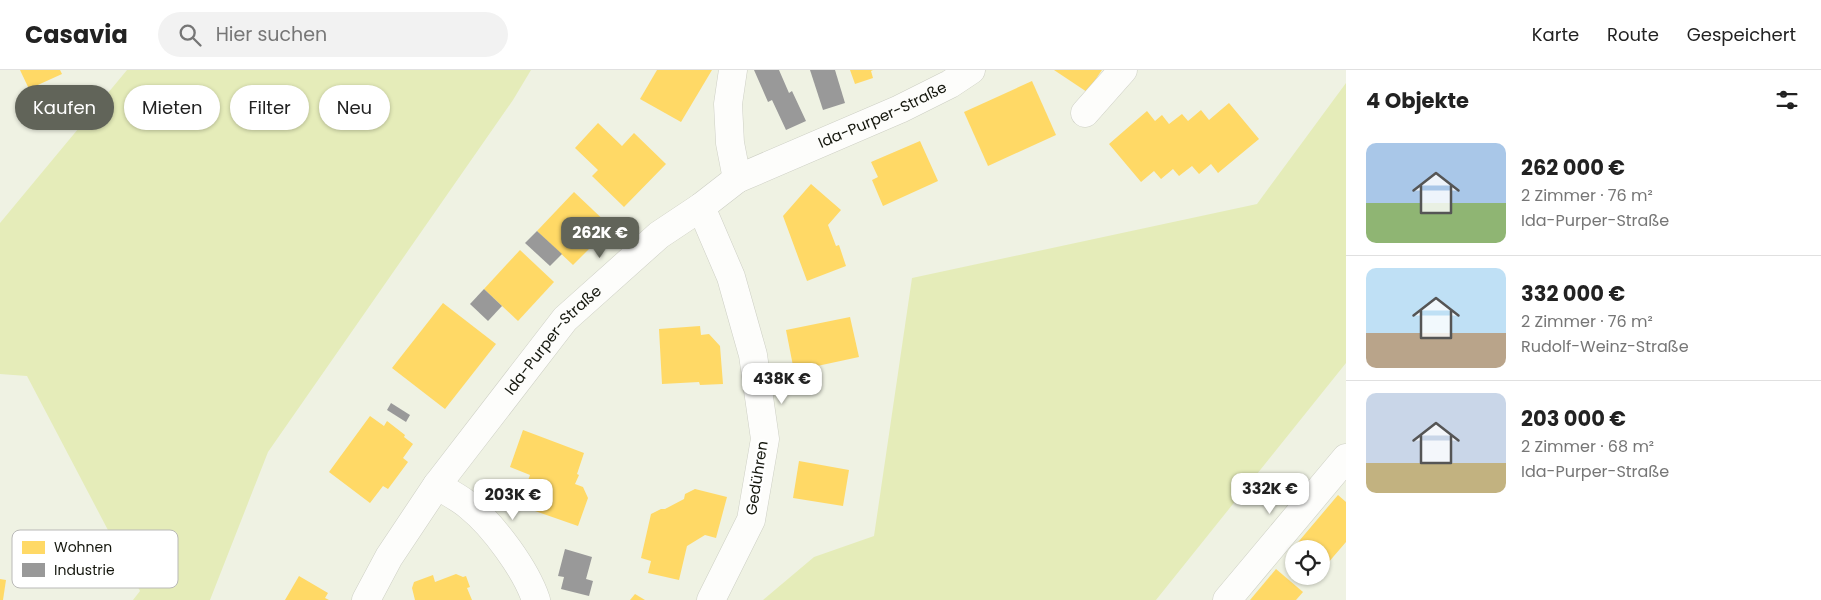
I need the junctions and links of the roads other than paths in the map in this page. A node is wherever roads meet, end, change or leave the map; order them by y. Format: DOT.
graph roads {
  1 [pos="734,70"];
  2 [pos="971,70"];
  3 [pos="1123,70"];
  4 [pos="1085,114"];
  5 [pos="738,179"];
  6 [pos="701,207"];
  7 [pos="1346,458"];
  8 [pos="437,485"];
  9 [pos="366,600"];
  10 [pos="536,600"];
  11 [pos="711,600"];
  12 [pos="1227,600"];
  1 -- 5 [label="street"];
  2 -- 5 [label="street, Ida-Purper-Straße"];
  3 -- 4 [label="street"];
  5 -- 6 [label="street, Ida-Purper-Straße"];
  6 -- 8 [label="street, Ida-Purper-Straße"];
  6 -- 11 [label="street, Gedühren"];
  7 -- 12 [label="street"];
  8 -- 9 [label="street, Ida-Purper-Straße"];
  8 -- 10 [label="street"];
}
